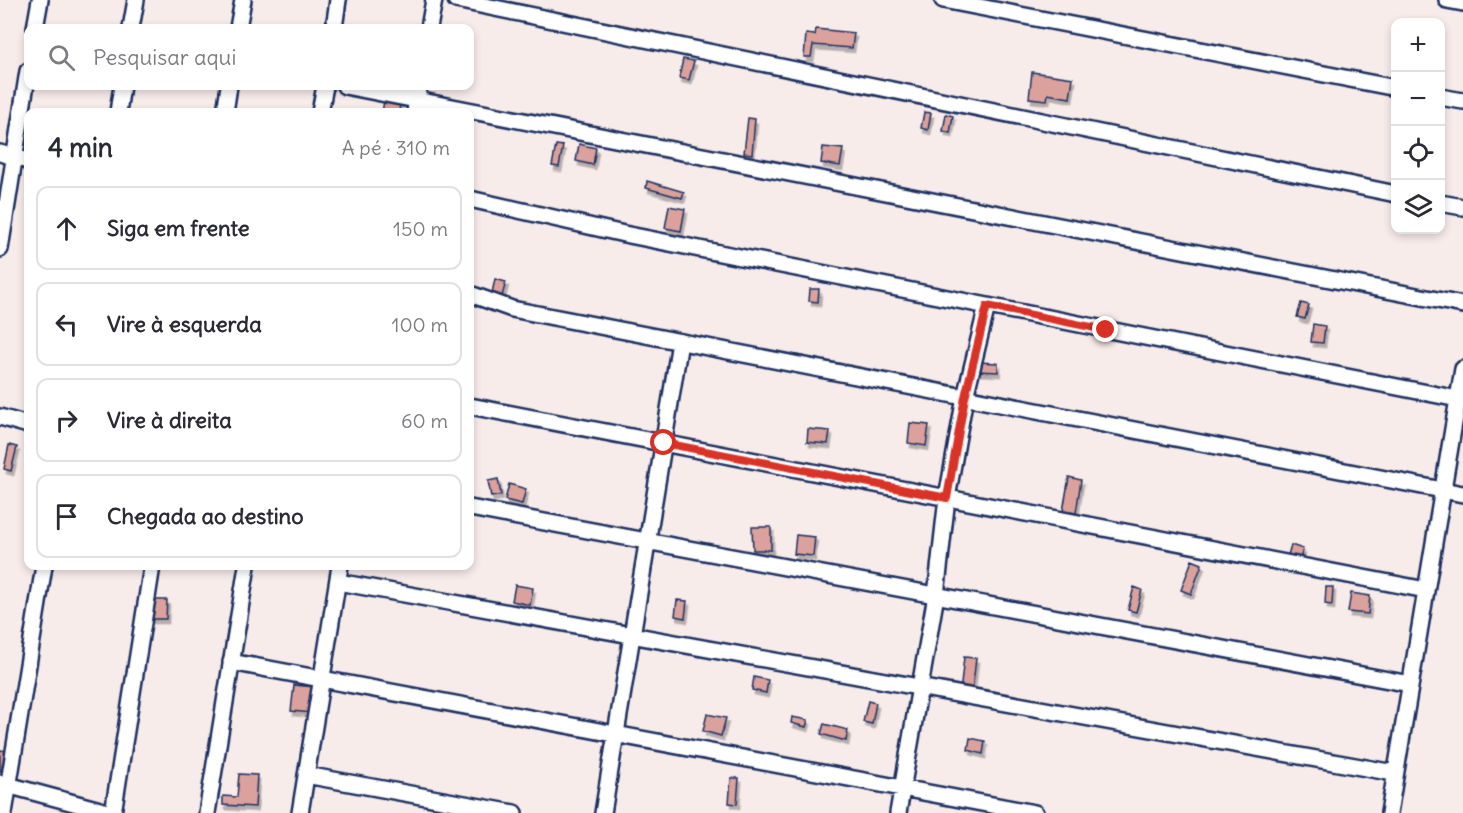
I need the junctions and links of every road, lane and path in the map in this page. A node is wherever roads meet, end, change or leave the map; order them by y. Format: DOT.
graph roads {
  1 [pos="40,0"];
  2 [pos="136,0"];
  3 [pos="243,0"];
  4 [pos="338,0"];
  5 [pos="434,0"];
  6 [pos="456,0"];
  7 [pos="943,0"];
  8 [pos="1447,0"];
  9 [pos="1463,3"];
  10 [pos="36,24"];
  11 [pos="132,24"];
  12 [pos="239,24"];
  13 [pos="335,24"];
  14 [pos="430,24"];
  15 [pos="1391,87"];
  16 [pos="25,90"];
  17 [pos="121,90"];
  18 [pos="228,90"];
  19 [pos="323,90"];
  20 [pos="367,90"];
  21 [pos="1445,98"];
  22 [pos="417,99"];
  23 [pos="1463,101"];
  24 [pos="119,108"];
  25 [pos="226,108"];
  26 [pos="321,108"];
  27 [pos="463,108"];
  28 [pos="474,110"];
  29 [pos="14,157"];
  30 [pos="1391,193"];
  31 [pos="474,200"];
  32 [pos="1445,204"];
  33 [pos="1463,207"];
  34 [pos="0,249"];
  35 [pos="474,295"];
  36 [pos="1463,305"];
  37 [pos="987,306"];
  38 [pos="680,342"];
  39 [pos="1463,369"];
  40 [pos="965,397"];
  41 [pos="1460,400"];
  42 [pos="474,407"];
  43 [pos="0,417"];
  44 [pos="24,424"];
  45 [pos="664,443"];
  46 [pos="1442,490"];
  47 [pos="1463,494"];
  48 [pos="947,498"];
  49 [pos="474,509"];
  50 [pos="649,542"];
  51 [pos="43,570"];
  52 [pos="151,570"];
  53 [pos="246,570"];
  54 [pos="340,570"];
  55 [pos="338,582"];
  56 [pos="1426,590"];
  57 [pos="936,595"];
  58 [pos="630,635"];
  59 [pos="231,662"];
  60 [pos="322,679"];
  61 [pos="1410,684"];
  62 [pos="920,687"];
  63 [pos="615,734"];
  64 [pos="1394,773"];
  65 [pos="306,775"];
  66 [pos="4,784"];
  67 [pos="902,788"];
  68 [pos="4,813"];
  69 [pos="112,813"];
  70 [pos="207,813"];
  71 [pos="300,813"];
  72 [pos="514,813"];
  73 [pos="603,813"];
  74 [pos="898,813"];
  75 [pos="1035,813"];
  76 [pos="1389,813"];
  1 -- 10 [label="street"];
  2 -- 11 [label="street"];
  3 -- 12 [label="street"];
  4 -- 13 [label="street"];
  5 -- 14 [label="street"];
  6 -- 30 [label="street"];
  7 -- 15 [label="street"];
  8 -- 9 [label="street"];
  16 -- 29 [label="street"];
  17 -- 24 [label="street"];
  18 -- 25 [label="street"];
  19 -- 26 [label="street"];
  20 -- 22 [label="street"];
  21 -- 23 [label="street"];
  22 -- 27 [label="street"];
  28 -- 36 [label="street"];
  29 -- 34 [label="street"];
  31 -- 37 [label="street"];
  32 -- 33 [label="street"];
  35 -- 38 [label="street"];
  37 -- 40 [label="street"];
  37 -- 41 [label="street"];
  38 -- 40 [label="street"];
  38 -- 45 [label="street"];
  39 -- 41 [label="street"];
  40 -- 46 [label="street"];
  40 -- 48 [label="street"];
  41 -- 46 [label="street"];
  42 -- 45 [label="street"];
  43 -- 44 [label="street"];
  45 -- 48 [label="street"];
  45 -- 50 [label="street"];
  46 -- 47 [label="street"];
  46 -- 56 [label="street"];
  48 -- 56 [label="street"];
  48 -- 57 [label="street"];
  49 -- 50 [label="street"];
  50 -- 57 [label="street"];
  50 -- 58 [label="street"];
  51 -- 66 [label="street"];
  52 -- 69 [label="street"];
  53 -- 59 [label="street"];
  54 -- 55 [label="street"];
  55 -- 58 [label="street"];
  55 -- 60 [label="street"];
  56 -- 61 [label="street"];
  57 -- 61 [label="street"];
  57 -- 62 [label="street"];
  58 -- 62 [label="street"];
  58 -- 63 [label="street"];
  59 -- 60 [label="street"];
  59 -- 70 [label="street"];
  60 -- 63 [label="street"];
  60 -- 65 [label="street"];
  61 -- 64 [label="street"];
  62 -- 64 [label="street"];
  62 -- 67 [label="street"];
  63 -- 67 [label="street"];
  63 -- 73 [label="street"];
  64 -- 76 [label="street"];
  65 -- 71 [label="street"];
  65 -- 72 [label="street"];
  66 -- 68 [label="street"];
  66 -- 69 [label="street"];
  67 -- 74 [label="street"];
  67 -- 75 [label="street"];
}
